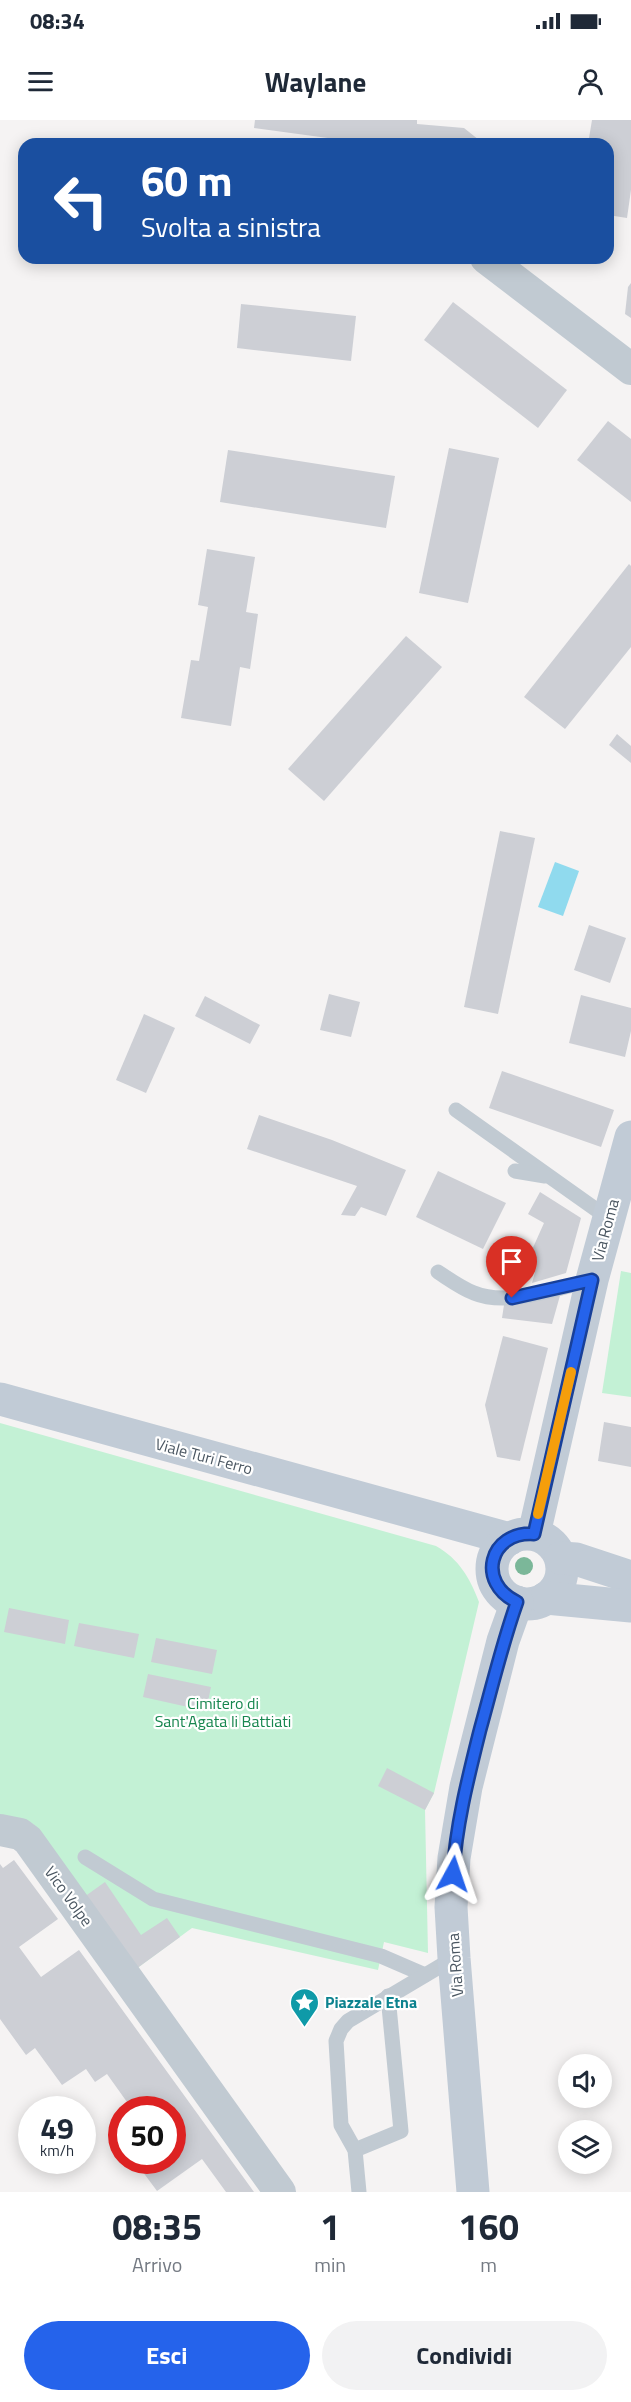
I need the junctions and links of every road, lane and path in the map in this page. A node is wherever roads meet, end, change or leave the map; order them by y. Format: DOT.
graph roads {
  1 [pos="494,264"];
  2 [pos="631,369"];
  3 [pos="456,1110"];
  4 [pos="631,1137"];
  5 [pos="515,1171"];
  6 [pos="548,1176"];
  7 [pos="608,1218"];
  8 [pos="438,1272"];
  9 [pos="592,1280"];
  10 [pos="0,1399"];
  11 [pos="408,1511"];
  12 [pos="522,1537"];
  13 [pos="561,1558"];
  14 [pos="493,1575"];
  15 [pos="631,1577"];
  16 [pos="532,1600"];
  17 [pos="631,1606"];
  18 [pos="0,1830"];
  19 [pos="85,1857"];
  20 [pos="454,1958"];
  21 [pos="424,1975"];
  22 [pos="388,1996"];
  23 [pos="355,2150"];
  24 [pos="280,2192"];
  25 [pos="359,2192"];
  26 [pos="470,2192"];
  1 -- 2 [label="street"];
  3 -- 6 [label="lane"];
  4 -- 7 [label="main road, Via Roma"];
  5 -- 6 [label="lane"];
  6 -- 7 [label="lane"];
  7 -- 9 [label="main road, Via Roma"];
  8 -- 9 [label="lane"];
  9 -- 12 [label="main road, Via Roma"];
  10 -- 11 [label="main road, Viale Turi Ferro"];
  11 -- 12 [label="main road, Viale Turi Ferro"];
  11 -- 14 [label="main road"];
  12 -- 13 [label="main road"];
  12 -- 14 [label="main road"];
  13 -- 15 [label="main road"];
  13 -- 16 [label="main road"];
  14 -- 16 [label="main road"];
  16 -- 17 [label="main road"];
  16 -- 20 [label="main road, Via Roma"];
  18 -- 24 [label="street, Vico Volpe"];
  19 -- 21 [label="lane"];
  20 -- 21 [label="lane"];
  20 -- 26 [label="main road, Via Roma"];
  21 -- 22 [label="lane"];
  22 -- 23 [label="lane"];
  22 -- 23 [label="lane"];
  23 -- 25 [label="lane"];
}
